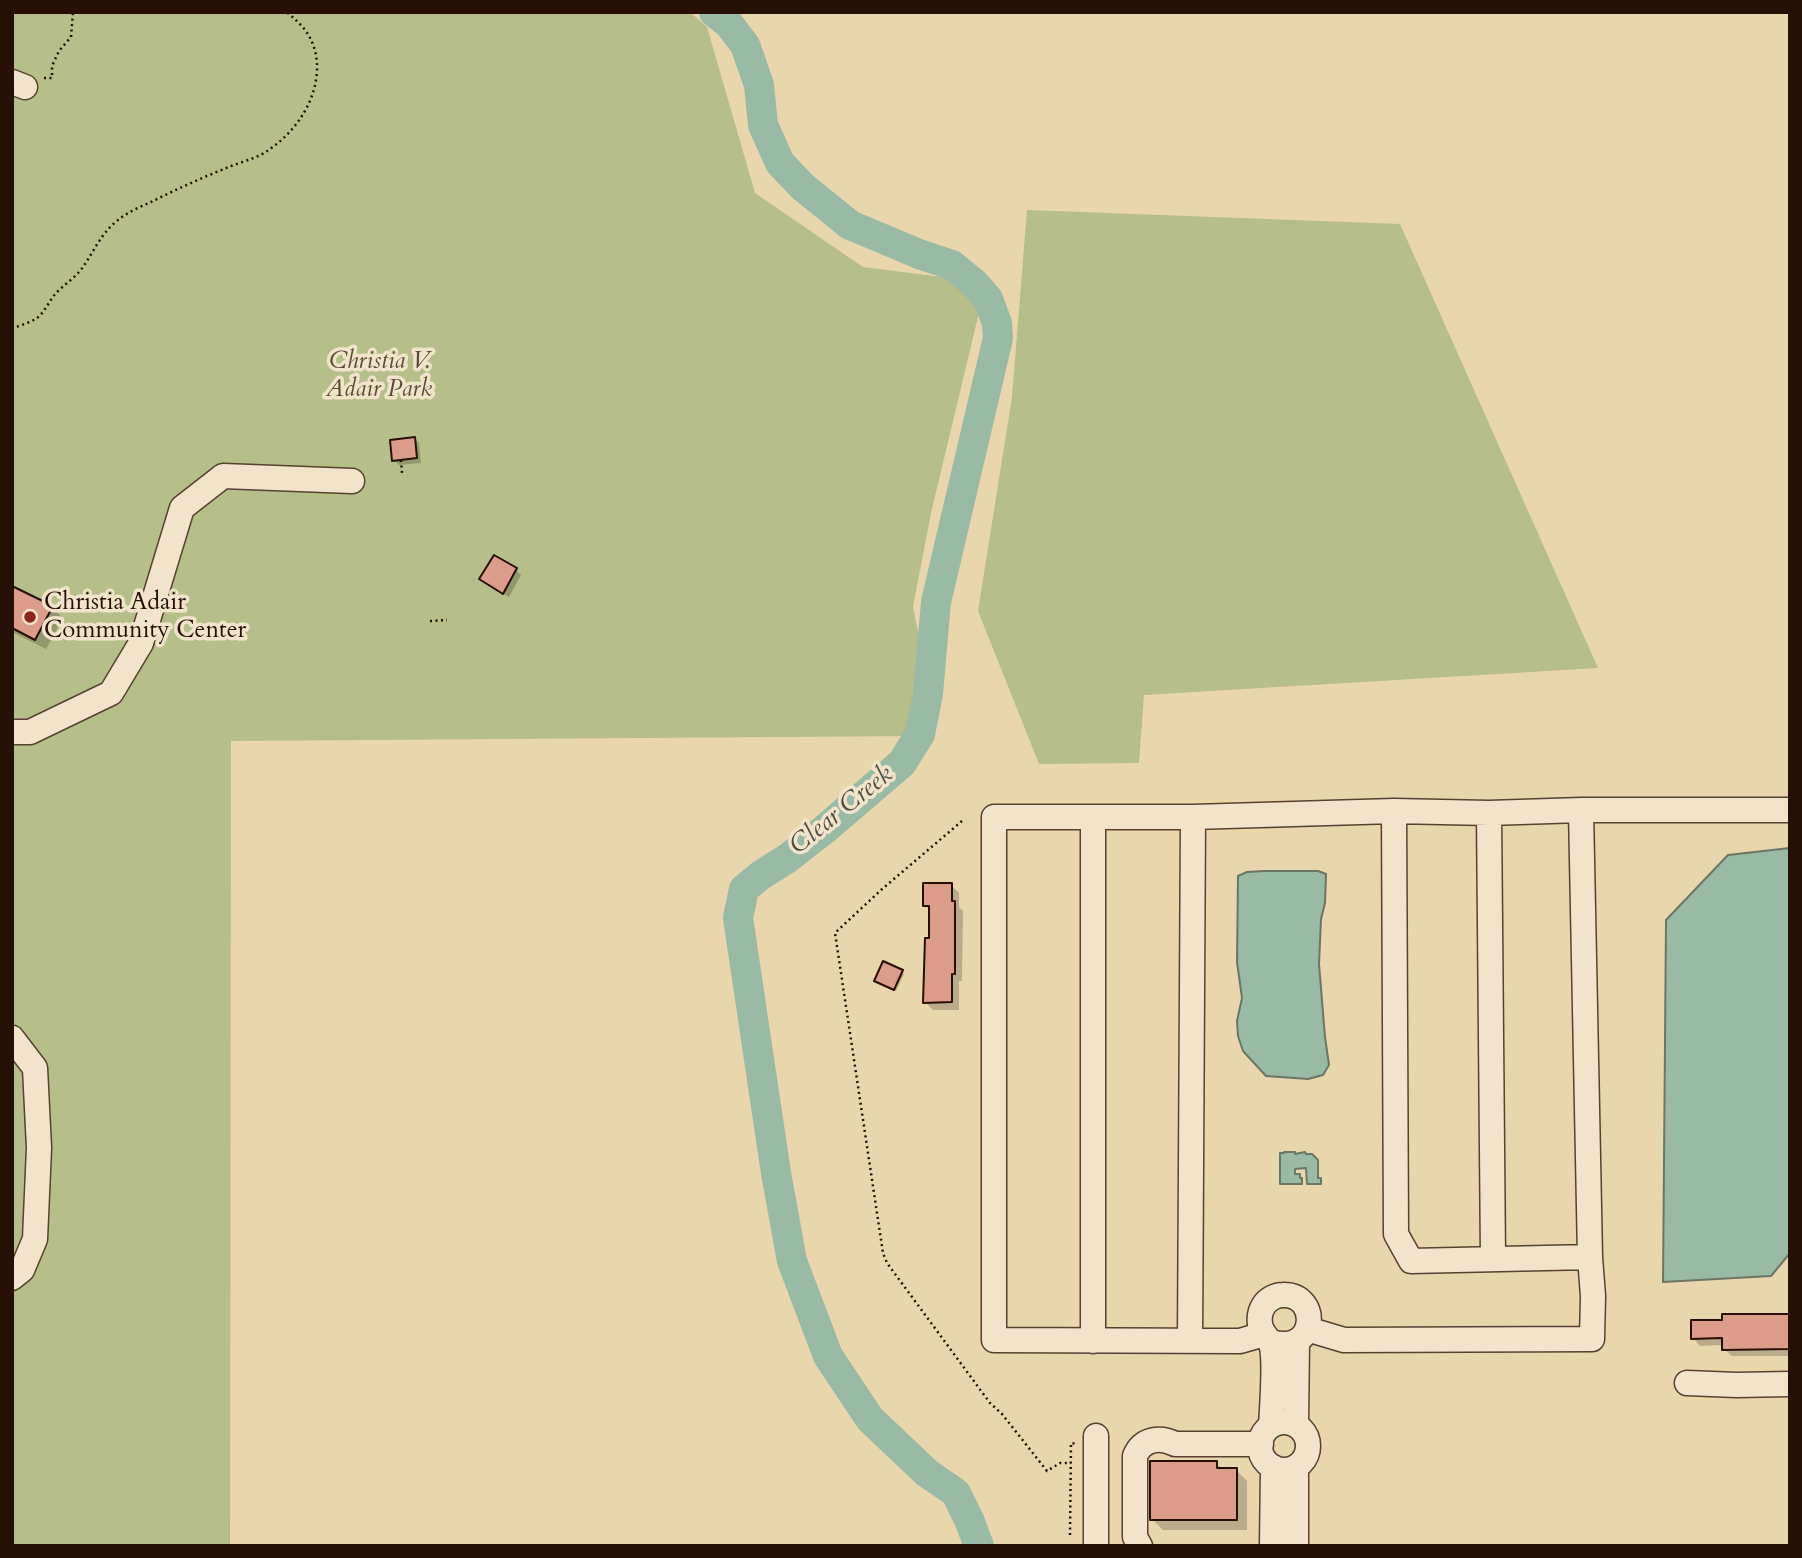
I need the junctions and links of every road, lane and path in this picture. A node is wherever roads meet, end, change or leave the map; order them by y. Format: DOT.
graph roads {
  1 [pos="73,12"];
  2 [pos="286,12"];
  3 [pos="19,85"];
  4 [pos="12,329"];
  5 [pos="401,460"];
  6 [pos="402,473"];
  7 [pos="352,481"];
  8 [pos="447,620"];
  9 [pos="430,621"];
  10 [pos="12,732"];
  11 [pos="1580,810"];
  12 [pos="1790,810"];
  13 [pos="1394,811"];
  14 [pos="1489,813"];
  15 [pos="1093,817"];
  16 [pos="1193,817"];
  17 [pos="962,821"];
  18 [pos="12,1038"];
  19 [pos="1590,1256"];
  20 [pos="1493,1259"];
  21 [pos="12,1278"];
  22 [pos="1302,1335"];
  23 [pos="1268,1338"];
  24 [pos="1093,1341"];
  25 [pos="1190,1341"];
  26 [pos="1688,1383"];
  27 [pos="1790,1384"];
  28 [pos="1296,1424"];
  29 [pos="1266,1435"];
  30 [pos="1091,1440"];
  31 [pos="1071,1463"];
  32 [pos="1285,1467"];
  33 [pos="1070,1535"];
  34 [pos="1096,1546"];
  35 [pos="1140,1546"];
  36 [pos="1272,1546"];
  37 [pos="1296,1546"];
  1 -- 3 [label="path"];
  2 -- 4 [label="path"];
  5 -- 6 [label="path"];
  7 -- 10 [label="street"];
  8 -- 9 [label="path"];
  11 -- 12 [label="street"];
  11 -- 14 [label="street"];
  11 -- 19 [label="street"];
  13 -- 14 [label="street"];
  13 -- 16 [label="street"];
  13 -- 20 [label="street"];
  14 -- 20 [label="street"];
  15 -- 16 [label="street"];
  15 -- 24 [label="street"];
  15 -- 24 [label="street"];
  16 -- 25 [label="street"];
  17 -- 31 [label="path"];
  18 -- 21 [label="street"];
  19 -- 20 [label="street"];
  19 -- 22 [label="street"];
  22 -- 23 [label="street"];
  22 -- 23 [label="street"];
  22 -- 28 [label="street"];
  23 -- 25 [label="street"];
  23 -- 29 [label="street"];
  24 -- 25 [label="street"];
  26 -- 27 [label="street"];
  28 -- 29 [label="street"];
  28 -- 32 [label="street"];
  29 -- 32 [label="street"];
  29 -- 35 [label="street"];
  30 -- 31 [label="path"];
  30 -- 34 [label="street"];
  31 -- 33 [label="path"];
  32 -- 36 [label="street"];
  32 -- 37 [label="street"];
}
